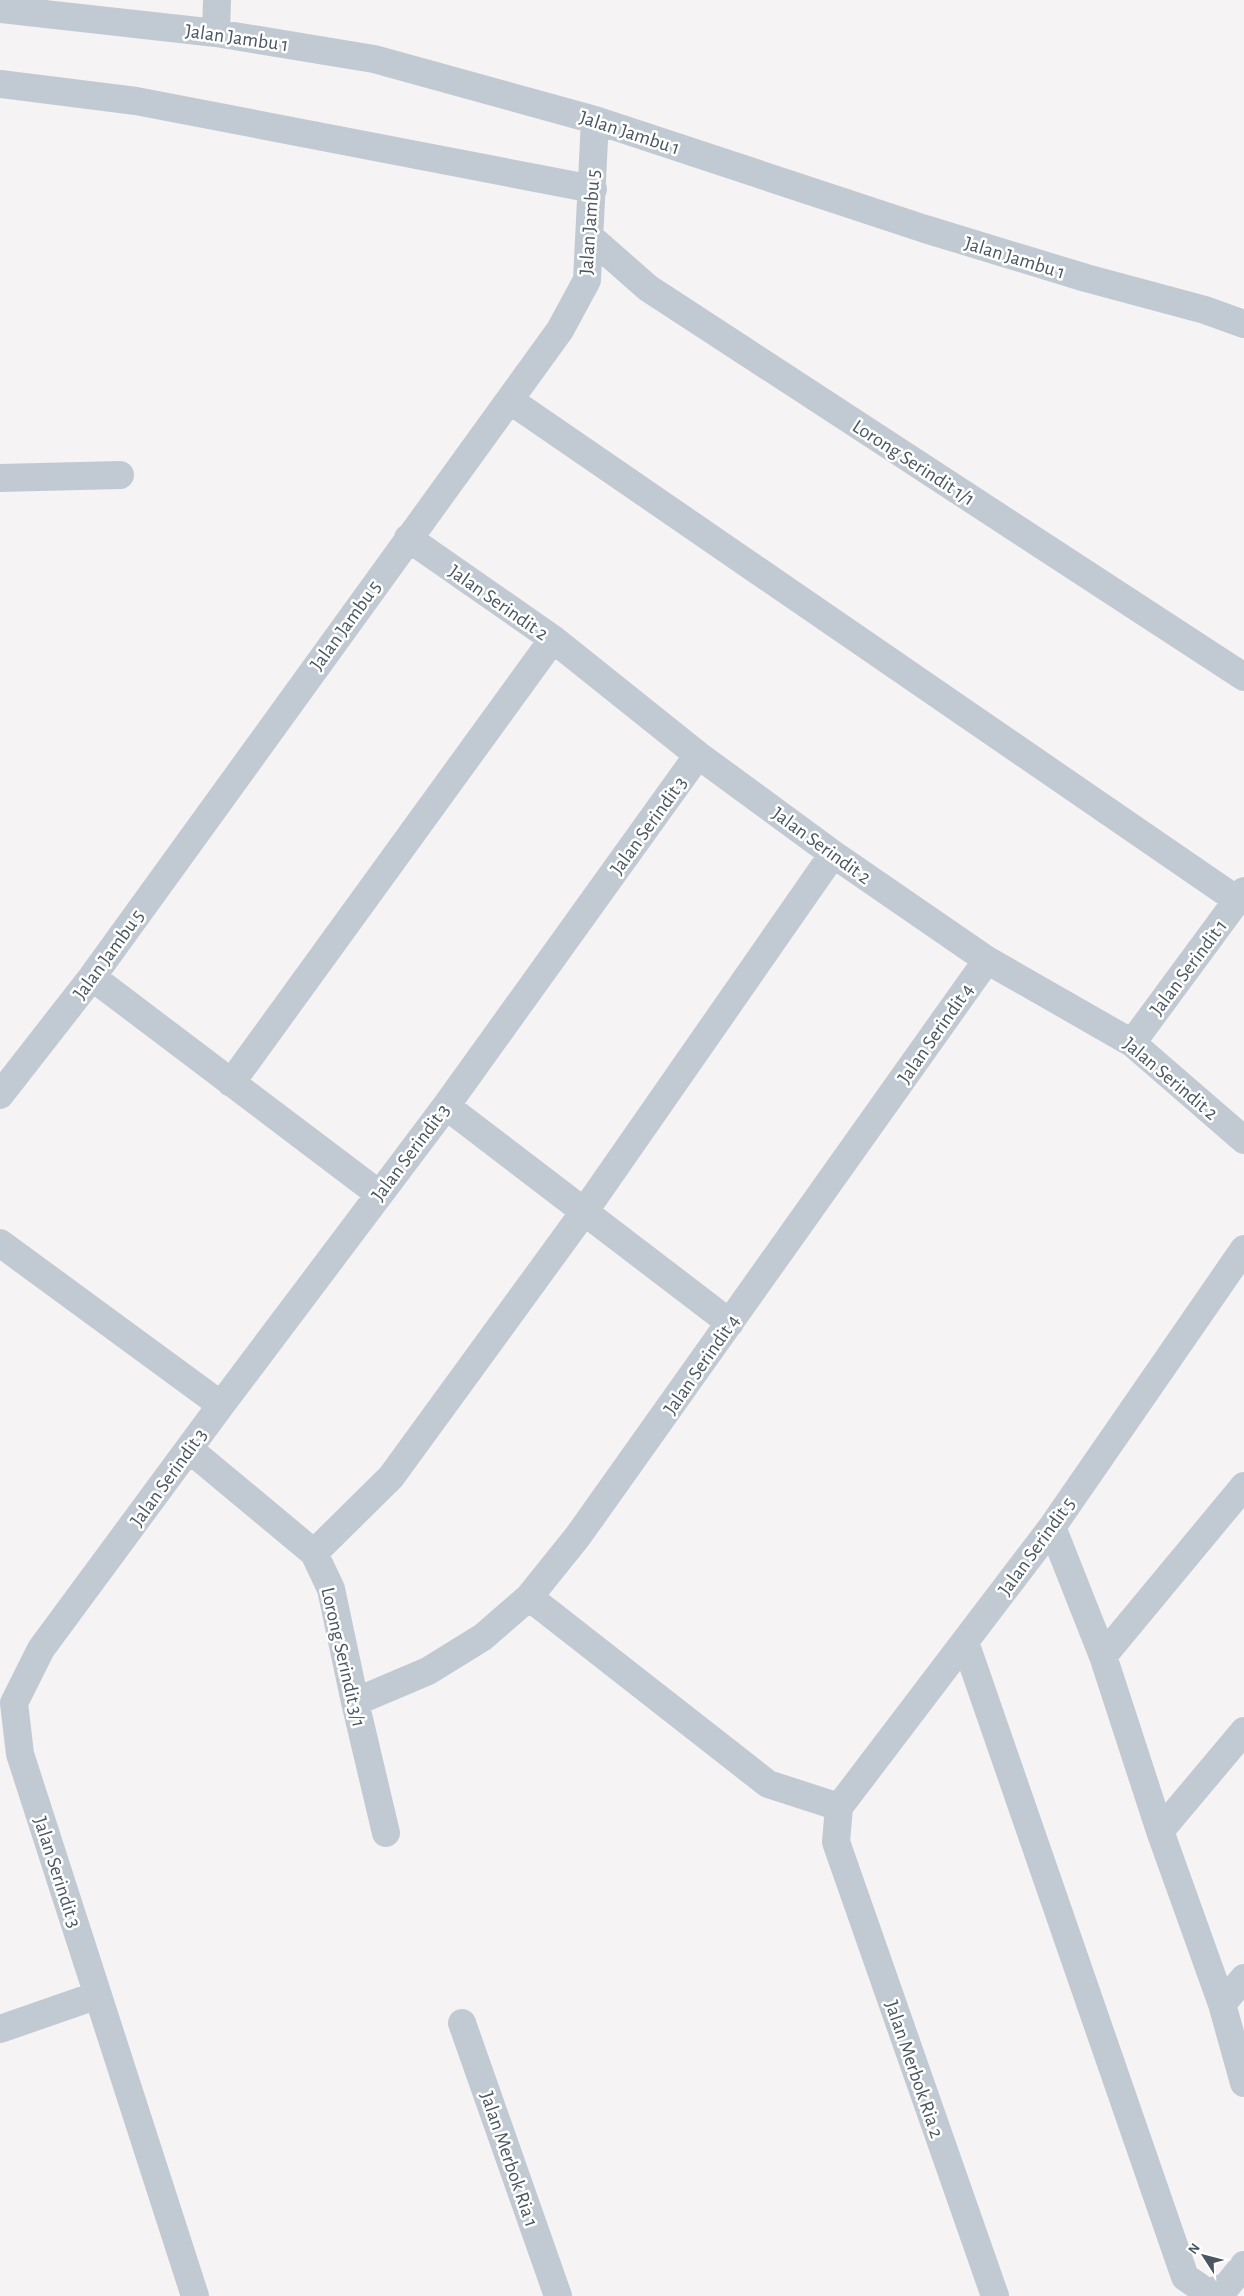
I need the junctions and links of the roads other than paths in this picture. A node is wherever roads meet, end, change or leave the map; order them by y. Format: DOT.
graph roads {
  1 [pos="217,0"];
  2 [pos="0,9"];
  3 [pos="216,33"];
  4 [pos="0,84"];
  5 [pos="595,120"];
  6 [pos="593,189"];
  7 [pos="590,238"];
  8 [pos="1244,324"];
  9 [pos="511,402"];
  10 [pos="120,475"];
  11 [pos="0,478"];
  12 [pos="408,538"];
  13 [pos="553,639"];
  14 [pos="1244,677"];
  15 [pos="698,755"];
  16 [pos="833,854"];
  17 [pos="1241,896"];
  18 [pos="987,960"];
  19 [pos="92,977"];
  20 [pos="1132,1042"];
  21 [pos="231,1083"];
  22 [pos="0,1095"];
  23 [pos="446,1106"];
  24 [pos="1244,1140"];
  25 [pos="379,1194"];
  26 [pos="584,1212"];
  27 [pos="0,1243"];
  28 [pos="1244,1249"];
  29 [pos="730,1323"];
  30 [pos="220,1404"];
  31 [pos="189,1448"];
  32 [pos="1244,1486"];
  33 [pos="1052,1527"];
  34 [pos="314,1553"];
  35 [pos="529,1597"];
  36 [pos="965,1642"];
  37 [pos="1103,1656"];
  38 [pos="355,1702"];
  39 [pos="1244,1731"];
  40 [pos="839,1807"];
  41 [pos="1160,1831"];
  42 [pos="386,1834"];
  43 [pos="1244,1978"];
  44 [pos="98,1995"];
  45 [pos="1222,2004"];
  46 [pos="462,2023"];
  47 [pos="0,2029"];
  48 [pos="1244,2083"];
  49 [pos="1244,2265"];
  50 [pos="196,2296"];
  51 [pos="558,2296"];
  52 [pos="995,2296"];
  1 -- 3 [label="street"];
  2 -- 3 [label="street, Jalan Jambu 1"];
  3 -- 5 [label="street, Jalan Jambu 1"];
  4 -- 6 [label="street"];
  5 -- 6 [label="street, Jalan Jambu 5"];
  5 -- 8 [label="street, Jalan Jambu 1"];
  6 -- 7 [label="street, Jalan Jambu 5"];
  7 -- 9 [label="street, Jalan Jambu 5"];
  7 -- 14 [label="street, Lorong Serindit 1/1"];
  9 -- 12 [label="street, Jalan Jambu 5"];
  9 -- 17 [label="street"];
  10 -- 11 [label="street"];
  12 -- 13 [label="street, Jalan Serindit 2"];
  12 -- 19 [label="street, Jalan Jambu 5"];
  13 -- 15 [label="street, Jalan Serindit 2"];
  13 -- 21 [label="street"];
  15 -- 16 [label="street, Jalan Serindit 2"];
  15 -- 23 [label="street, Jalan Serindit 3"];
  16 -- 18 [label="street, Jalan Serindit 2"];
  16 -- 26 [label="street"];
  17 -- 20 [label="street, Jalan Serindit 1"];
  18 -- 20 [label="street, Jalan Serindit 2"];
  18 -- 29 [label="street, Jalan Serindit 4"];
  19 -- 21 [label="street"];
  19 -- 22 [label="street, Jalan Jambu 5"];
  20 -- 24 [label="street, Jalan Serindit 2"];
  21 -- 25 [label="street"];
  23 -- 25 [label="street, Jalan Serindit 3"];
  23 -- 26 [label="street"];
  25 -- 30 [label="street, Jalan Serindit 3"];
  26 -- 29 [label="street"];
  26 -- 34 [label="street"];
  27 -- 30 [label="street"];
  28 -- 33 [label="street, Jalan Serindit 5"];
  29 -- 35 [label="street, Jalan Serindit 4"];
  30 -- 31 [label="street, Jalan Serindit 3"];
  31 -- 34 [label="street, Lorong Serindit 3/1"];
  31 -- 44 [label="street, Jalan Serindit 3"];
  32 -- 37 [label="street"];
  33 -- 36 [label="street, Jalan Serindit 5"];
  33 -- 37 [label="street"];
  34 -- 38 [label="street, Lorong Serindit 3/1"];
  35 -- 38 [label="street, Jalan Serindit 4"];
  35 -- 40 [label="street"];
  36 -- 40 [label="street, Jalan Serindit 5"];
  36 -- 49 [label="street"];
  37 -- 41 [label="street"];
  38 -- 42 [label="street, Lorong Serindit 3/1"];
  39 -- 41 [label="street"];
  40 -- 52 [label="street, Jalan Merbok Ria 2"];
  41 -- 45 [label="street"];
  43 -- 45 [label="street"];
  44 -- 47 [label="street"];
  44 -- 50 [label="street, Jalan Serindit 3"];
  45 -- 48 [label="street"];
  46 -- 51 [label="street, Jalan Merbok Ria 1"];
}
